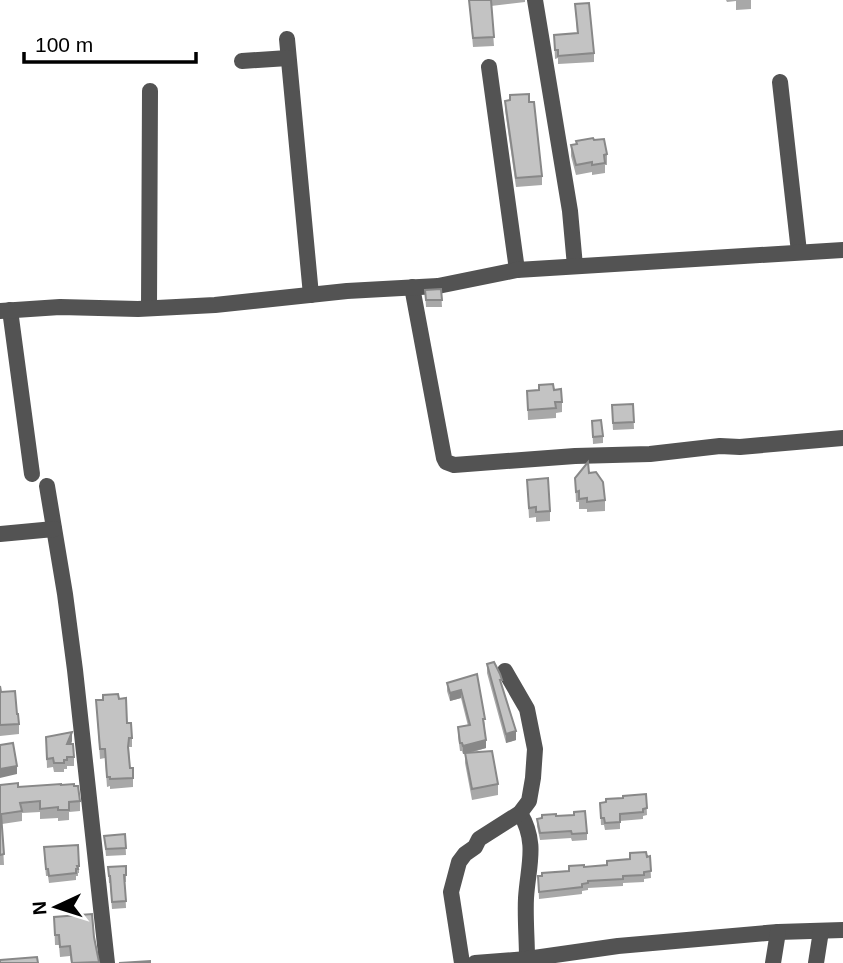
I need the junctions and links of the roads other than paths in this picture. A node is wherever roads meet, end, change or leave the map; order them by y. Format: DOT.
graph roads {
  1 [pos="536,0"];
  2 [pos="287,39"];
  3 [pos="288,58"];
  4 [pos="243,61"];
  5 [pos="489,67"];
  6 [pos="780,82"];
  7 [pos="150,91"];
  8 [pos="843,250"];
  9 [pos="799,252"];
  10 [pos="575,266"];
  11 [pos="517,270"];
  12 [pos="412,287"];
  13 [pos="312,295"];
  14 [pos="149,308"];
  15 [pos="5,310"];
  16 [pos="843,438"];
  17 [pos="32,474"];
  18 [pos="47,486"];
  19 [pos="54,530"];
  20 [pos="0,534"];
  21 [pos="505,671"];
  22 [pos="520,813"];
  23 [pos="843,930"];
  24 [pos="821,931"];
  25 [pos="778,932"];
  26 [pos="527,959"];
  27 [pos="107,963"];
  28 [pos="461,963"];
  29 [pos="475,963"];
  30 [pos="773,963"];
  31 [pos="816,963"];
  1 -- 10 [label="street"];
  2 -- 3 [label="street"];
  3 -- 4 [label="street"];
  3 -- 13 [label="street"];
  5 -- 11 [label="street"];
  6 -- 9 [label="street"];
  7 -- 14 [label="street"];
  8 -- 9 [label="street"];
  9 -- 10 [label="street"];
  10 -- 11 [label="street"];
  11 -- 12 [label="street"];
  12 -- 13 [label="street"];
  12 -- 16 [label="street"];
  13 -- 14 [label="street"];
  14 -- 15 [label="street"];
  15 -- 17 [label="street"];
  18 -- 19 [label="street"];
  19 -- 20 [label="street"];
  19 -- 27 [label="street"];
  21 -- 22 [label="street"];
  22 -- 26 [label="street"];
  22 -- 28 [label="street"];
  23 -- 24 [label="street"];
  24 -- 25 [label="street"];
  24 -- 31 [label="street"];
  25 -- 26 [label="street"];
  25 -- 30 [label="street"];
  26 -- 29 [label="street"];
}
